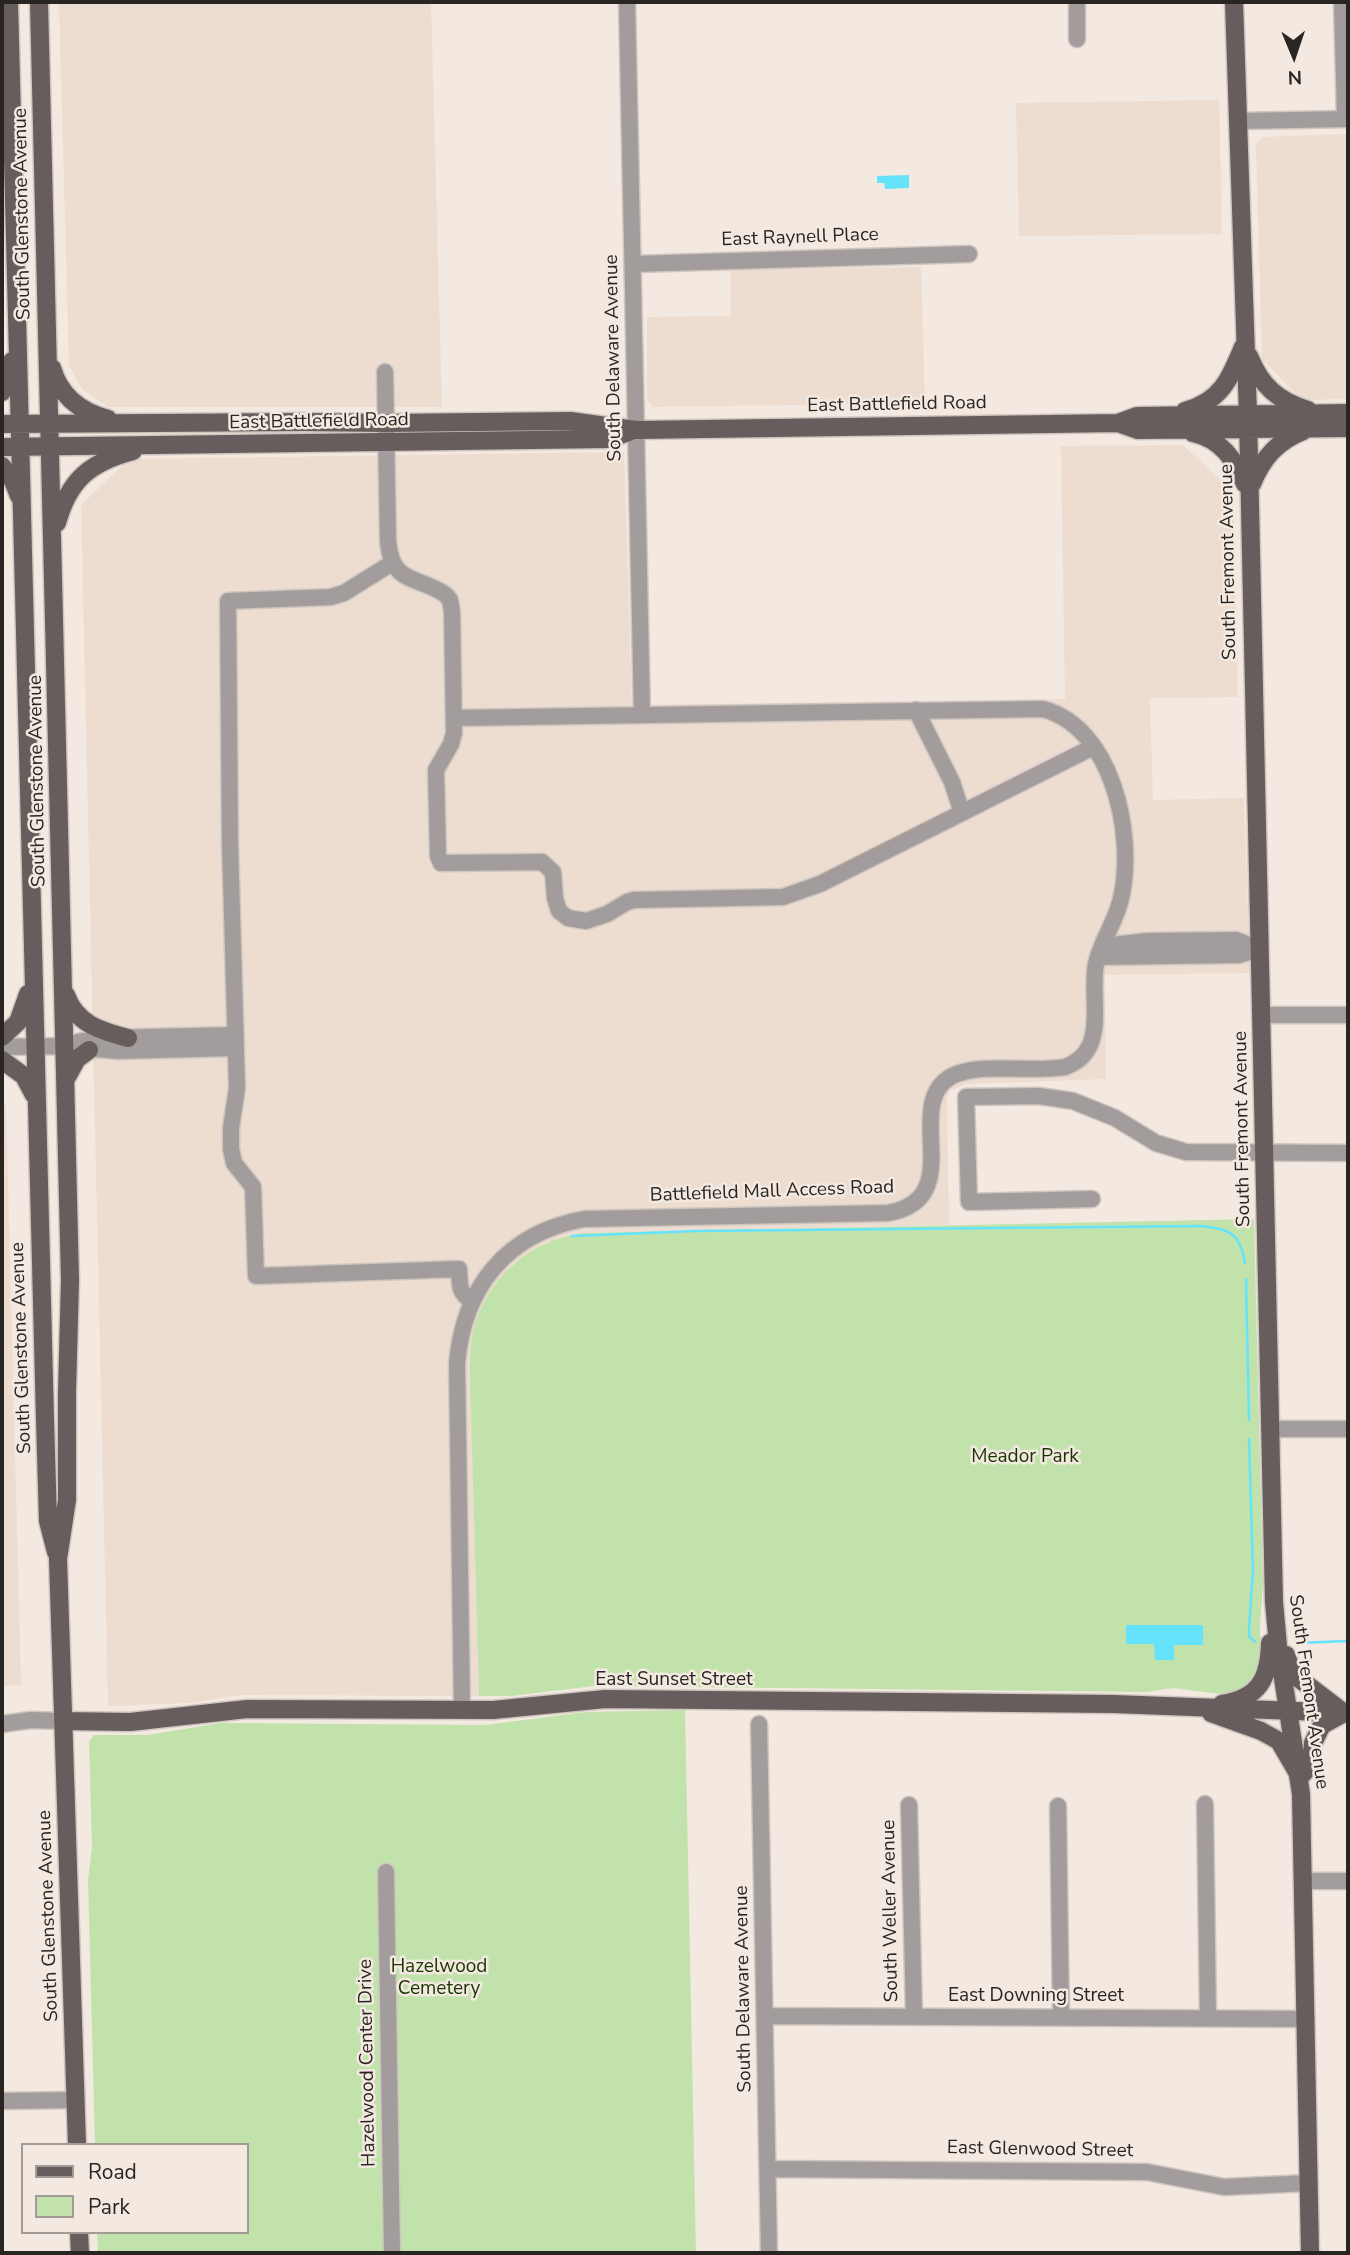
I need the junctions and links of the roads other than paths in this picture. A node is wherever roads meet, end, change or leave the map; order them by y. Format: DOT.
graph roads {
  1 [pos="9,2"];
  2 [pos="39,2"];
  3 [pos="626,2"];
  4 [pos="1077,2"];
  5 [pos="1234,2"];
  6 [pos="1342,2"];
  7 [pos="1077,39"];
  8 [pos="1347,119"];
  9 [pos="1237,121"];
  10 [pos="969,254"];
  11 [pos="633,264"];
  12 [pos="1244,344"];
  13 [pos="18,345"];
  14 [pos="47,351"];
  15 [pos="385,372"];
  16 [pos="2,393"];
  17 [pos="1348,413"];
  18 [pos="1314,421"];
  19 [pos="1248,422"];
  20 [pos="124,423"];
  21 [pos="1176,423"];
  22 [pos="2,424"];
  23 [pos="20,424"];
  24 [pos="50,424"];
  25 [pos="1348,428"];
  26 [pos="636,430"];
  27 [pos="386,433"];
  28 [pos="153,445"];
  29 [pos="51,446"];
  30 [pos="2,447"];
  31 [pos="21,447"];
  32 [pos="2,466"];
  33 [pos="1249,494"];
  34 [pos="22,503"];
  35 [pos="53,540"];
  36 [pos="392,561"];
  37 [pos="915,710"];
  38 [pos="642,714"];
  39 [pos="454,718"];
  40 [pos="1093,747"];
  41 [pos="962,813"];
  42 [pos="1117,916"];
  43 [pos="1148,942"];
  44 [pos="1259,949"];
  45 [pos="1100,952"];
  46 [pos="33,960"];
  47 [pos="63,988"];
  48 [pos="1261,1015"];
  49 [pos="1348,1015"];
  50 [pos="2,1037"];
  51 [pos="128,1038"];
  52 [pos="236,1042"];
  53 [pos="65,1046"];
  54 [pos="2,1047"];
  55 [pos="35,1047"];
  56 [pos="89,1050"];
  57 [pos="2,1060"];
  58 [pos="66,1079"];
  59 [pos="37,1103"];
  60 [pos="1265,1153"];
  61 [pos="1348,1153"];
  62 [pos="1092,1199"];
  63 [pos="471,1301"];
  64 [pos="1270,1429"];
  65 [pos="1348,1429"];
  66 [pos="58,1559"];
  67 [pos="1275,1619"];
  68 [pos="1198,1708"];
  69 [pos="462,1710"];
  70 [pos="1289,1712"];
  71 [pos="1346,1713"];
  72 [pos="64,1721"];
  73 [pos="2,1724"];
  74 [pos="759,1724"];
  75 [pos="1300,1777"];
  76 [pos="1205,1804"];
  77 [pos="909,1805"];
  78 [pos="1058,1806"];
  79 [pos="386,1872"];
  80 [pos="1303,1881"];
  81 [pos="1348,1881"];
  82 [pos="766,2016"];
  83 [pos="914,2017"];
  84 [pos="1061,2017"];
  85 [pos="1209,2018"];
  86 [pos="1306,2019"];
  87 [pos="76,2100"];
  88 [pos="2,2101"];
  89 [pos="77,2143"];
  90 [pos="769,2169"];
  91 [pos="1309,2183"];
  92 [pos="79,2234"];
  93 [pos="80,2253"];
  94 [pos="392,2253"];
  95 [pos="769,2253"];
  96 [pos="1310,2253"];
  1 -- 13 [label="main road, South Glenstone Avenue"];
  2 -- 14 [label="main road, South Glenstone Avenue"];
  3 -- 11 [label="street, South Delaware Avenue"];
  4 -- 7 [label="street"];
  5 -- 9 [label="main road, South Fremont Avenue"];
  6 -- 8 [label="street"];
  8 -- 9 [label="street"];
  9 -- 12 [label="main road, South Fremont Avenue"];
  10 -- 11 [label="street, East Raynell Place"];
  11 -- 26 [label="street, South Delaware Avenue"];
  12 -- 18 [label="main road"];
  12 -- 19 [label="main road, South Fremont Avenue"];
  12 -- 21 [label="main road"];
  13 -- 16 [label="main road"];
  13 -- 23 [label="main road, South Glenstone Avenue"];
  14 -- 20 [label="main road"];
  14 -- 24 [label="main road, South Glenstone Avenue"];
  15 -- 27 [label="street"];
  17 -- 18 [label="main road, East Battlefield Road"];
  18 -- 19 [label="main road, East Battlefield Road"];
  18 -- 25 [label="main road, East Battlefield Road"];
  18 -- 33 [label="main road"];
  19 -- 21 [label="main road, East Battlefield Road"];
  19 -- 33 [label="main road, South Fremont Avenue"];
  20 -- 24 [label="main road, East Battlefield Road"];
  20 -- 27 [label="main road, East Battlefield Road"];
  21 -- 26 [label="main road, East Battlefield Road"];
  21 -- 33 [label="main road"];
  22 -- 23 [label="main road, East Battlefield Road"];
  23 -- 24 [label="main road, East Battlefield Road"];
  23 -- 31 [label="main road, South Glenstone Avenue"];
  24 -- 29 [label="main road, South Glenstone Avenue"];
  26 -- 27 [label="main road, East Battlefield Road"];
  26 -- 38 [label="street, South Delaware Avenue"];
  27 -- 28 [label="main road, East Battlefield Road"];
  27 -- 36 [label="street"];
  28 -- 29 [label="main road, East Battlefield Road"];
  28 -- 35 [label="main road"];
  29 -- 31 [label="main road, East Battlefield Road"];
  29 -- 35 [label="main road, South Glenstone Avenue"];
  30 -- 31 [label="main road, East Battlefield Road"];
  31 -- 34 [label="main road, South Glenstone Avenue"];
  32 -- 34 [label="main road"];
  33 -- 44 [label="main road, South Fremont Avenue"];
  34 -- 46 [label="main road, South Glenstone Avenue"];
  35 -- 47 [label="main road, South Glenstone Avenue"];
  36 -- 39 [label="street"];
  36 -- 52 [label="street"];
  37 -- 38 [label="street, Battlefield Mall Access Road"];
  37 -- 40 [label="street, Battlefield Mall Access Road"];
  37 -- 41 [label="street"];
  38 -- 39 [label="street, Battlefield Mall Access Road"];
  39 -- 41 [label="street"];
  40 -- 41 [label="street"];
  40 -- 42 [label="street, Battlefield Mall Access Road"];
  42 -- 43 [label="street"];
  42 -- 45 [label="street, Battlefield Mall Access Road"];
  43 -- 44 [label="street"];
  43 -- 45 [label="street"];
  44 -- 45 [label="street"];
  44 -- 48 [label="main road, South Fremont Avenue"];
  45 -- 63 [label="street, Battlefield Mall Access Road"];
  46 -- 50 [label="main road"];
  46 -- 55 [label="main road, South Glenstone Avenue"];
  47 -- 51 [label="main road"];
  47 -- 53 [label="main road, South Glenstone Avenue"];
  48 -- 49 [label="street"];
  48 -- 60 [label="main road, South Fremont Avenue"];
  51 -- 52 [label="street"];
  51 -- 53 [label="street"];
  52 -- 56 [label="street"];
  52 -- 63 [label="street"];
  53 -- 55 [label="street"];
  53 -- 56 [label="street"];
  53 -- 58 [label="main road, South Glenstone Avenue"];
  54 -- 55 [label="street"];
  55 -- 59 [label="main road, South Glenstone Avenue"];
  56 -- 58 [label="main road"];
  57 -- 59 [label="main road"];
  58 -- 66 [label="main road, South Glenstone Avenue"];
  59 -- 66 [label="main road, South Glenstone Avenue"];
  60 -- 61 [label="street"];
  60 -- 62 [label="street"];
  60 -- 64 [label="main road, South Fremont Avenue"];
  63 -- 69 [label="street, Battlefield Mall Access Road"];
  64 -- 65 [label="street"];
  64 -- 67 [label="main road, South Fremont Avenue"];
  66 -- 72 [label="main road, South Glenstone Avenue"];
  67 -- 68 [label="main road"];
  67 -- 70 [label="main road, South Fremont Avenue"];
  67 -- 71 [label="main road"];
  68 -- 69 [label="main road, East Sunset Street"];
  68 -- 70 [label="main road, East Sunset Street"];
  68 -- 75 [label="main road"];
  69 -- 72 [label="main road, East Sunset Street"];
  70 -- 71 [label="main road, East Sunset Street"];
  70 -- 75 [label="main road, South Fremont Avenue"];
  71 -- 75 [label="main road"];
  72 -- 73 [label="street, East Sunset Street"];
  72 -- 87 [label="main road, South Glenstone Avenue"];
  74 -- 82 [label="street, South Delaware Avenue"];
  75 -- 80 [label="main road, South Fremont Avenue"];
  76 -- 85 [label="street"];
  77 -- 83 [label="street, South Weller Avenue"];
  78 -- 84 [label="street"];
  79 -- 94 [label="street, Hazelwood Center Drive"];
  80 -- 81 [label="street"];
  80 -- 86 [label="main road, South Fremont Avenue"];
  82 -- 83 [label="street, East Downing Street"];
  82 -- 90 [label="street, South Delaware Avenue"];
  83 -- 84 [label="street, East Downing Street"];
  84 -- 85 [label="street, East Downing Street"];
  85 -- 86 [label="street, East Downing Street"];
  86 -- 91 [label="main road, South Fremont Avenue"];
  87 -- 88 [label="street"];
  87 -- 89 [label="main road, South Glenstone Avenue"];
  90 -- 91 [label="street, East Glenwood Street"];
  90 -- 95 [label="street, South Delaware Avenue"];
  91 -- 96 [label="main road, South Fremont Avenue"];
  92 -- 93 [label="main road"];
}
